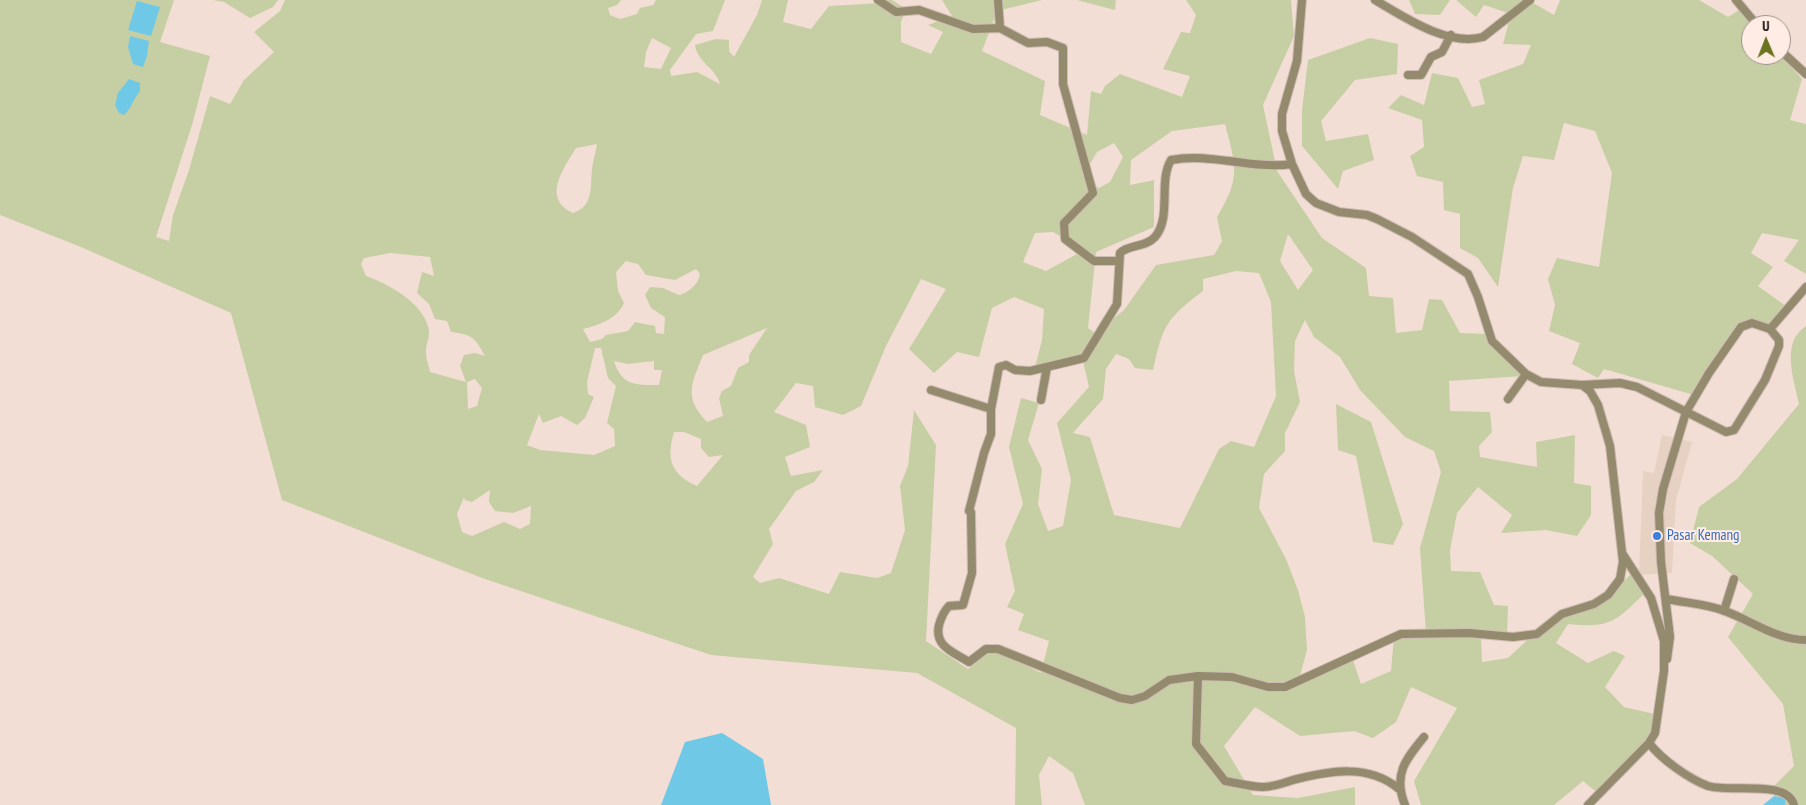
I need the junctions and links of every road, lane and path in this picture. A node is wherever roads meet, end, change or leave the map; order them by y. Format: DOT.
graph roads {
  1 [pos="878,0"];
  2 [pos="998,0"];
  3 [pos="1302,0"];
  4 [pos="1375,0"];
  5 [pos="1530,0"];
  6 [pos="1736,0"];
  7 [pos="1749,15"];
  8 [pos="1000,28"];
  9 [pos="1451,35"];
  10 [pos="1791,60"];
  11 [pos="1806,74"];
  12 [pos="1408,75"];
  13 [pos="1292,164"];
  14 [pos="1118,261"];
  15 [pos="1806,287"];
  16 [pos="1770,329"];
  17 [pos="1047,367"];
  18 [pos="1526,374"];
  19 [pos="1582,385"];
  20 [pos="931,390"];
  21 [pos="1508,399"];
  22 [pos="1041,400"];
  23 [pos="991,409"];
  24 [pos="1686,412"];
  25 [pos="1622,553"];
  26 [pos="1734,579"];
  27 [pos="1667,599"];
  28 [pos="1724,611"];
  29 [pos="1806,640"];
  30 [pos="1664,671"];
  31 [pos="1198,676"];
  32 [pos="1424,737"];
  33 [pos="1649,743"];
  34 [pos="1399,789"];
  35 [pos="1405,805"];
  36 [pos="1588,805"];
  37 [pos="1794,805"];
  1 -- 8 [label="street"];
  2 -- 8 [label="street"];
  3 -- 13 [label="street"];
  4 -- 9 [label="street"];
  5 -- 9 [label="street"];
  6 -- 7 [label="street"];
  8 -- 14 [label="street"];
  9 -- 12 [label="street"];
  10 -- 11 [label="street"];
  13 -- 14 [label="street"];
  13 -- 18 [label="street"];
  14 -- 17 [label="street"];
  15 -- 16 [label="street"];
  16 -- 24 [label="street"];
  16 -- 24 [label="street"];
  17 -- 22 [label="street"];
  17 -- 23 [label="street"];
  18 -- 19 [label="street"];
  18 -- 21 [label="street"];
  19 -- 24 [label="street"];
  19 -- 25 [label="street"];
  20 -- 23 [label="street"];
  23 -- 31 [label="street"];
  24 -- 27 [label="street"];
  25 -- 30 [label="street"];
  25 -- 31 [label="street"];
  26 -- 28 [label="street"];
  27 -- 28 [label="street"];
  27 -- 30 [label="street"];
  28 -- 29 [label="street"];
  30 -- 33 [label="street"];
  31 -- 34 [label="street"];
  32 -- 34 [label="street"];
  33 -- 36 [label="street"];
  33 -- 37 [label="street"];
  34 -- 35 [label="street"];
}
